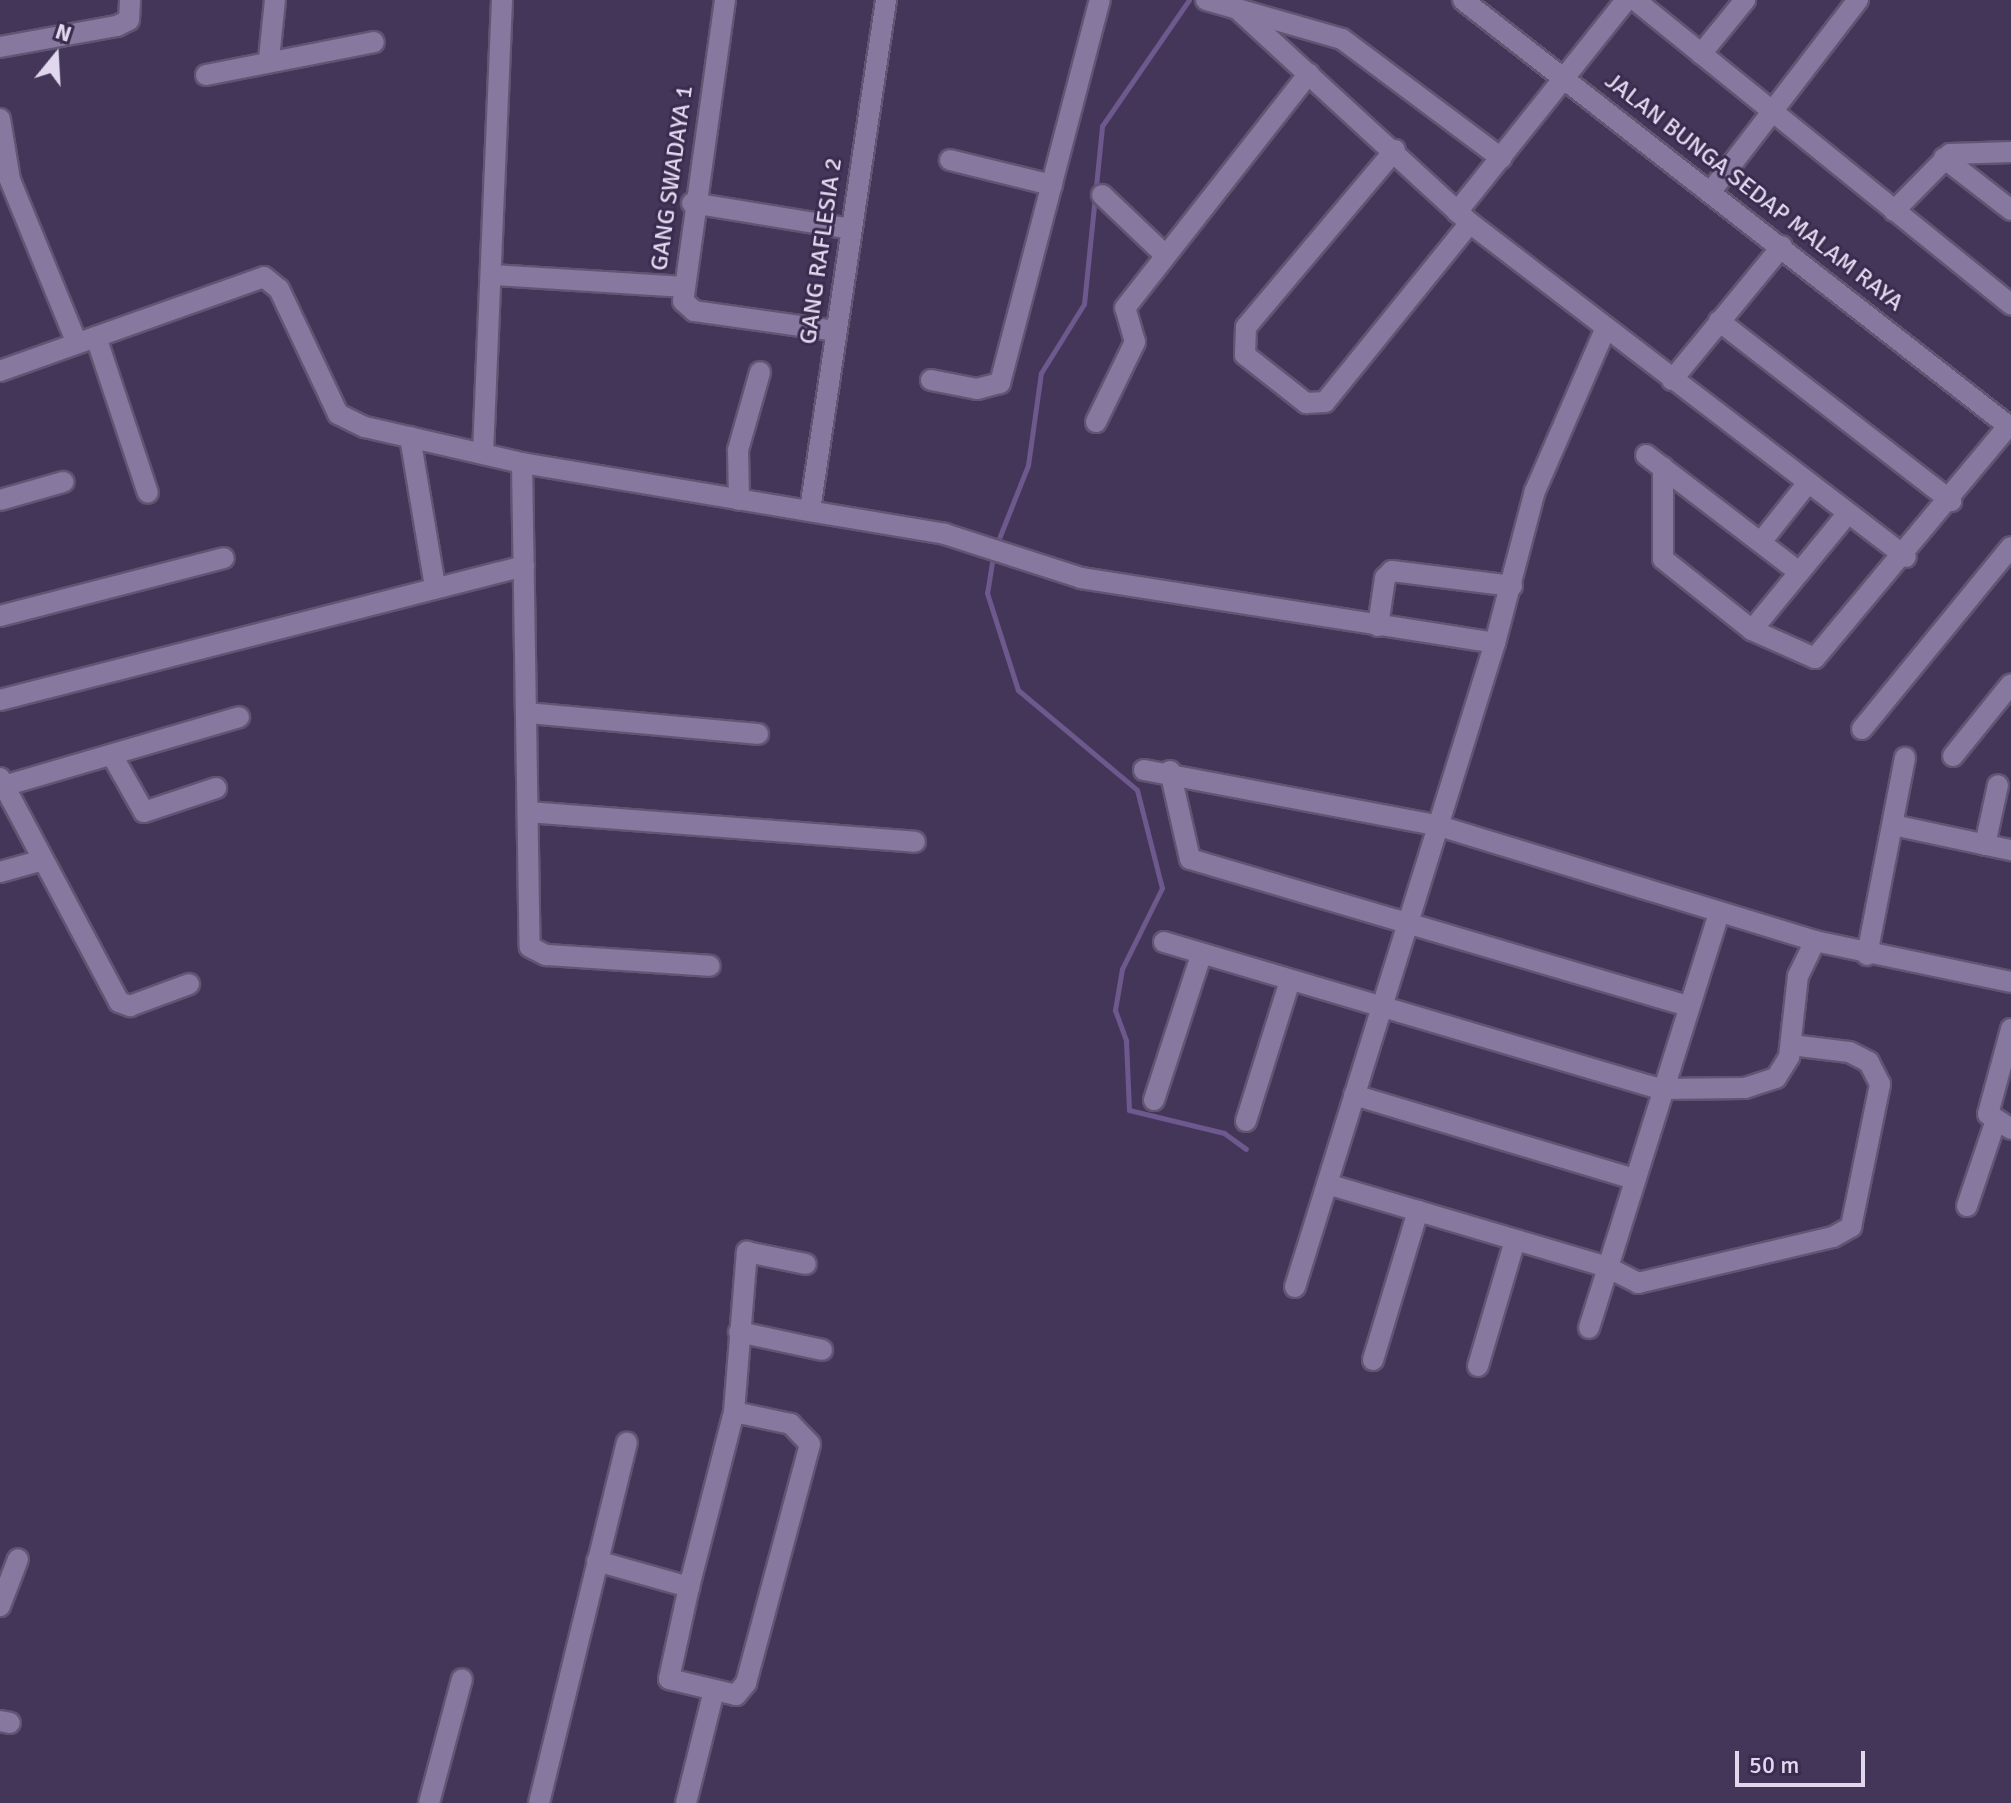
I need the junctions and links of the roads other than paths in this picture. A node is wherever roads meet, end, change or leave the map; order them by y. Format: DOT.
graph roads {
  1 [pos="130,0"];
  2 [pos="275,0"];
  3 [pos="502,0"];
  4 [pos="725,0"];
  5 [pos="886,0"];
  6 [pos="1100,0"];
  7 [pos="1206,0"];
  8 [pos="1463,0"];
  9 [pos="1626,0"];
  10 [pos="1635,0"];
  11 [pos="1745,0"];
  12 [pos="1858,0"];
  13 [pos="1234,6"];
  14 [pos="374,42"];
  15 [pos="0,47"];
  16 [pos="1701,54"];
  17 [pos="269,59"];
  18 [pos="1309,73"];
  19 [pos="206,75"];
  20 [pos="1565,78"];
  21 [pos="1772,113"];
  22 [pos="0,119"];
  23 [pos="1395,150"];
  24 [pos="2011,152"];
  25 [pos="1501,158"];
  26 [pos="1944,158"];
  27 [pos="950,160"];
  28 [pos="1052,185"];
  29 [pos="1712,190"];
  30 [pos="1102,195"];
  31 [pos="692,203"];
  32 [pos="2011,210"];
  33 [pos="1894,211"];
  34 [pos="1464,218"];
  35 [pos="850,229"];
  36 [pos="1782,246"];
  37 [pos="1163,253"];
  38 [pos="494,275"];
  39 [pos="683,287"];
  40 [pos="2011,304"];
  41 [pos="1719,321"];
  42 [pos="1606,328"];
  43 [pos="836,331"];
  44 [pos="86,340"];
  45 [pos="0,371"];
  46 [pos="760,372"];
  47 [pos="931,380"];
  48 [pos="1672,380"];
  49 [pos="1096,422"];
  50 [pos="2010,427"];
  51 [pos="410,437"];
  52 [pos="483,453"];
  53 [pos="1646,455"];
  54 [pos="522,463"];
  55 [pos="1663,467"];
  56 [pos="63,482"];
  57 [pos="1807,484"];
  58 [pos="148,493"];
  59 [pos="0,500"];
  60 [pos="739,500"];
  61 [pos="1951,501"];
  62 [pos="810,510"];
  63 [pos="1848,513"];
  64 [pos="1761,542"];
  65 [pos="2010,550"];
  66 [pos="1906,557"];
  67 [pos="224,558"];
  68 [pos="524,566"];
  69 [pos="1799,572"];
  70 [pos="435,586"];
  71 [pos="1512,586"];
  72 [pos="0,616"];
  73 [pos="1378,626"];
  74 [pos="1752,630"];
  75 [pos="1495,643"];
  76 [pos="2011,684"];
  77 [pos="0,700"];
  78 [pos="528,713"];
  79 [pos="239,717"];
  80 [pos="1862,729"];
  81 [pos="758,734"];
  82 [pos="1953,756"];
  83 [pos="113,757"];
  84 [pos="1905,758"];
  85 [pos="1144,770"];
  86 [pos="1170,771"];
  87 [pos="1,784"];
  88 [pos="1998,785"];
  89 [pos="216,788"];
  90 [pos="528,812"];
  91 [pos="1436,825"];
  92 [pos="1893,825"];
  93 [pos="915,842"];
  94 [pos="1985,845"];
  95 [pos="2011,850"];
  96 [pos="43,860"];
  97 [pos="0,872"];
  98 [pos="1719,912"];
  99 [pos="1405,922"];
  100 [pos="1815,941"];
  101 [pos="1164,942"];
  102 [pos="1201,955"];
  103 [pos="1867,955"];
  104 [pos="710,966"];
  105 [pos="1290,981"];
  106 [pos="2011,982"];
  107 [pos="189,984"];
  108 [pos="1688,1006"];
  109 [pos="1380,1007"];
  110 [pos="2011,1029"];
  111 [pos="1791,1045"];
  112 [pos="1660,1089"];
  113 [pos="1354,1095"];
  114 [pos="1154,1100"];
  115 [pos="1246,1121"];
  116 [pos="1998,1123"];
  117 [pos="1634,1179"];
  118 [pos="1327,1184"];
  119 [pos="1967,1206"];
  120 [pos="1418,1211"];
  121 [pos="1515,1240"];
  122 [pos="806,1264"];
  123 [pos="1607,1267"];
  124 [pos="1295,1287"];
  125 [pos="1589,1328"];
  126 [pos="739,1332"];
  127 [pos="822,1350"];
  128 [pos="1373,1360"];
  129 [pos="1478,1366"];
  130 [pos="734,1412"];
  131 [pos="627,1443"];
  132 [pos="18,1559"];
  133 [pos="597,1561"];
  134 [pos="689,1587"];
  135 [pos="0,1606"];
  136 [pos="462,1679"];
  137 [pos="713,1695"];
  138 [pos="429,1803"];
  139 [pos="539,1803"];
  140 [pos="686,1803"];
  1 -- 15 [label="street"];
  2 -- 17 [label="street"];
  3 -- 38 [label="street"];
  4 -- 31 [label="street, GANG SWADAYA 1"];
  5 -- 35 [label="street, GANG RAFLESIA 2"];
  6 -- 28 [label="street"];
  7 -- 13 [label="street"];
  8 -- 20 [label="street, JALAN BUNGA SEDAP MALAM RAYA"];
  9 -- 20 [label="street"];
  10 -- 16 [label="street"];
  11 -- 16 [label="street"];
  12 -- 21 [label="street"];
  13 -- 18 [label="street"];
  13 -- 25 [label="street"];
  14 -- 17 [label="street"];
  16 -- 21 [label="street"];
  17 -- 19 [label="street"];
  18 -- 23 [label="street"];
  18 -- 37 [label="street"];
  20 -- 25 [label="street"];
  20 -- 29 [label="street, JALAN BUNGA SEDAP MALAM RAYA"];
  21 -- 29 [label="street"];
  21 -- 33 [label="street"];
  22 -- 44 [label="street"];
  23 -- 34 [label="street"];
  23 -- 34 [label="street"];
  24 -- 26 [label="street"];
  25 -- 34 [label="street"];
  26 -- 32 [label="street"];
  26 -- 33 [label="street"];
  27 -- 28 [label="street"];
  28 -- 47 [label="street"];
  29 -- 36 [label="street, JALAN BUNGA SEDAP MALAM RAYA"];
  30 -- 37 [label="street"];
  31 -- 35 [label="street"];
  31 -- 39 [label="street, GANG SWADAYA 1"];
  33 -- 40 [label="street"];
  34 -- 42 [label="street"];
  35 -- 43 [label="street, GANG RAFLESIA 2"];
  36 -- 41 [label="street"];
  36 -- 50 [label="street, JALAN BUNGA SEDAP MALAM RAYA"];
  37 -- 49 [label="street"];
  38 -- 39 [label="street"];
  38 -- 52 [label="street"];
  39 -- 43 [label="street, GANG SWADAYA 1"];
  41 -- 48 [label="street"];
  41 -- 61 [label="street"];
  42 -- 48 [label="street"];
  42 -- 71 [label="street"];
  43 -- 62 [label="street, GANG RAFLESIA 2"];
  44 -- 45 [label="street"];
  44 -- 51 [label="street"];
  44 -- 58 [label="street"];
  46 -- 60 [label="street"];
  48 -- 57 [label="street"];
  50 -- 61 [label="street"];
  51 -- 52 [label="street"];
  51 -- 70 [label="street"];
  52 -- 54 [label="street"];
  53 -- 55 [label="street"];
  54 -- 60 [label="street"];
  54 -- 68 [label="street"];
  55 -- 64 [label="street"];
  55 -- 74 [label="street"];
  56 -- 59 [label="street"];
  57 -- 63 [label="street"];
  57 -- 64 [label="street"];
  60 -- 62 [label="street"];
  61 -- 66 [label="street"];
  62 -- 73 [label="street"];
  63 -- 66 [label="street"];
  63 -- 69 [label="street"];
  64 -- 69 [label="street"];
  65 -- 80 [label="street"];
  66 -- 74 [label="street"];
  67 -- 72 [label="street"];
  68 -- 70 [label="street"];
  68 -- 78 [label="street"];
  69 -- 74 [label="street"];
  70 -- 77 [label="street"];
  71 -- 73 [label="street"];
  71 -- 75 [label="street"];
  73 -- 75 [label="street"];
  75 -- 91 [label="street"];
  76 -- 82 [label="street"];
  78 -- 81 [label="street"];
  78 -- 90 [label="street"];
  79 -- 83 [label="street"];
  83 -- 87 [label="street"];
  83 -- 89 [label="street"];
  84 -- 92 [label="street"];
  85 -- 86 [label="street"];
  86 -- 91 [label="street"];
  86 -- 99 [label="street"];
  87 -- 96 [label="street"];
  88 -- 94 [label="street"];
  90 -- 93 [label="street"];
  90 -- 104 [label="street"];
  91 -- 98 [label="street"];
  91 -- 99 [label="street"];
  92 -- 94 [label="street"];
  92 -- 103 [label="street"];
  94 -- 95 [label="street"];
  96 -- 97 [label="street"];
  96 -- 107 [label="street"];
  98 -- 100 [label="street"];
  98 -- 108 [label="street"];
  99 -- 108 [label="street"];
  99 -- 109 [label="street"];
  100 -- 103 [label="street"];
  100 -- 111 [label="street"];
  101 -- 102 [label="street"];
  102 -- 105 [label="street"];
  102 -- 114 [label="street"];
  103 -- 106 [label="street"];
  105 -- 109 [label="street"];
  105 -- 115 [label="street"];
  108 -- 112 [label="street"];
  109 -- 112 [label="street"];
  109 -- 113 [label="street"];
  110 -- 116 [label="street"];
  111 -- 112 [label="street"];
  111 -- 123 [label="street"];
  112 -- 117 [label="street"];
  113 -- 117 [label="street"];
  113 -- 118 [label="street"];
  116 -- 119 [label="street"];
  117 -- 123 [label="street"];
  118 -- 120 [label="street"];
  118 -- 124 [label="street"];
  120 -- 121 [label="street"];
  120 -- 128 [label="street"];
  121 -- 123 [label="street"];
  121 -- 129 [label="street"];
  122 -- 126 [label="street"];
  123 -- 125 [label="street"];
  126 -- 127 [label="street"];
  126 -- 130 [label="street"];
  130 -- 134 [label="street"];
  130 -- 137 [label="street"];
  131 -- 133 [label="street"];
  132 -- 135 [label="street"];
  133 -- 134 [label="street"];
  133 -- 139 [label="street"];
  134 -- 137 [label="street"];
  136 -- 138 [label="street"];
  137 -- 140 [label="street"];
}
